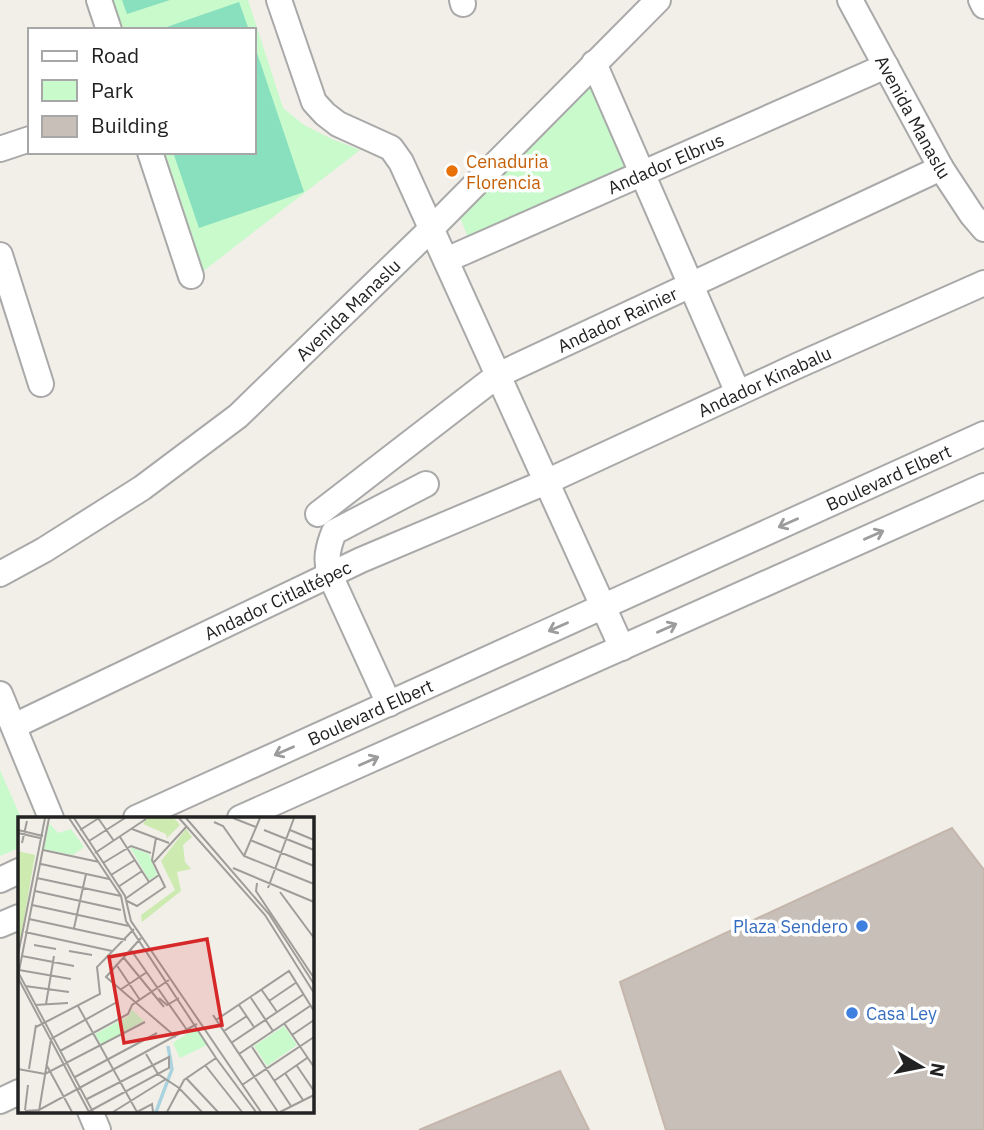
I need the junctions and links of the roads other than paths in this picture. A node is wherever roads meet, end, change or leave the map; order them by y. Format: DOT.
graph roads {
  1 [pos="99,0"];
  2 [pos="279,0"];
  3 [pos="658,0"];
  4 [pos="850,0"];
  5 [pos="981,0"];
  6 [pos="984,6"];
  7 [pos="108,28"];
  8 [pos="594,63"];
  9 [pos="886,65"];
  10 [pos="28,140"];
  11 [pos="0,149"];
  12 [pos="151,154"];
  13 [pos="941,168"];
  14 [pos="642,173"];
  15 [pos="431,229"];
  16 [pos="984,229"];
  17 [pos="0,255"];
  18 [pos="446,260"];
  19 [pos="191,276"];
  20 [pos="984,283"];
  21 [pos="690,285"];
  22 [pos="498,375"];
  23 [pos="41,384"];
  24 [pos="738,393"];
  25 [pos="984,434"];
  26 [pos="546,482"];
  27 [pos="426,484"];
  28 [pos="984,486"];
  29 [pos="318,514"];
  30 [pos="0,574"];
  31 [pos="330,575"];
  32 [pos="604,607"];
  33 [pos="622,648"];
  34 [pos="0,694"];
  35 [pos="389,704"];
  36 [pos="14,726"];
  37 [pos="51,817"];
  38 [pos="138,817"];
  39 [pos="242,817"];
  40 [pos="18,872"];
  41 [pos="0,880"];
  42 [pos="18,917"];
  43 [pos="0,925"];
  44 [pos="18,1092"];
  45 [pos="0,1101"];
  46 [pos="90,1112"];
  47 [pos="98,1130"];
  1 -- 7 [label="street"];
  2 -- 15 [label="street"];
  3 -- 8 [label="street, Avenida Manaslu"];
  4 -- 9 [label="street, Avenida Manaslu"];
  5 -- 6 [label="street"];
  8 -- 14 [label="street"];
  8 -- 15 [label="street, Avenida Manaslu"];
  9 -- 13 [label="street, Avenida Manaslu"];
  9 -- 14 [label="street, Andador Elbrus"];
  10 -- 11 [label="street"];
  12 -- 19 [label="street"];
  13 -- 16 [label="street, Avenida Manaslu"];
  13 -- 21 [label="street, Andador Rainier"];
  14 -- 18 [label="street, Andador Elbrus"];
  14 -- 21 [label="street"];
  15 -- 18 [label="street"];
  15 -- 30 [label="street, Avenida Manaslu"];
  17 -- 23 [label="street"];
  18 -- 22 [label="street"];
  20 -- 24 [label="street, Andador Kinabalu"];
  21 -- 22 [label="street, Andador Rainier"];
  21 -- 24 [label="street"];
  22 -- 26 [label="street"];
  22 -- 29 [label="street, Andador Rainier"];
  24 -- 26 [label="street, Andador Kinabalu"];
  25 -- 32 [label="street, Boulevard Elbert, one-way"];
  26 -- 31 [label="street, Andador Citlaltépec"];
  26 -- 32 [label="street"];
  27 -- 31 [label="street"];
  33 -- 28 [label="street, one-way"];
  31 -- 35 [label="street"];
  31 -- 36 [label="street, Andador Citlaltépec"];
  32 -- 33 [label="street"];
  32 -- 35 [label="street, Boulevard Elbert, one-way"];
  39 -- 33 [label="street, one-way"];
  34 -- 36 [label="street"];
  35 -- 38 [label="street, Boulevard Elbert, one-way"];
  36 -- 37 [label="street"];
  40 -- 41 [label="street"];
  42 -- 43 [label="street"];
  44 -- 45 [label="street"];
  46 -- 47 [label="street"];
}
